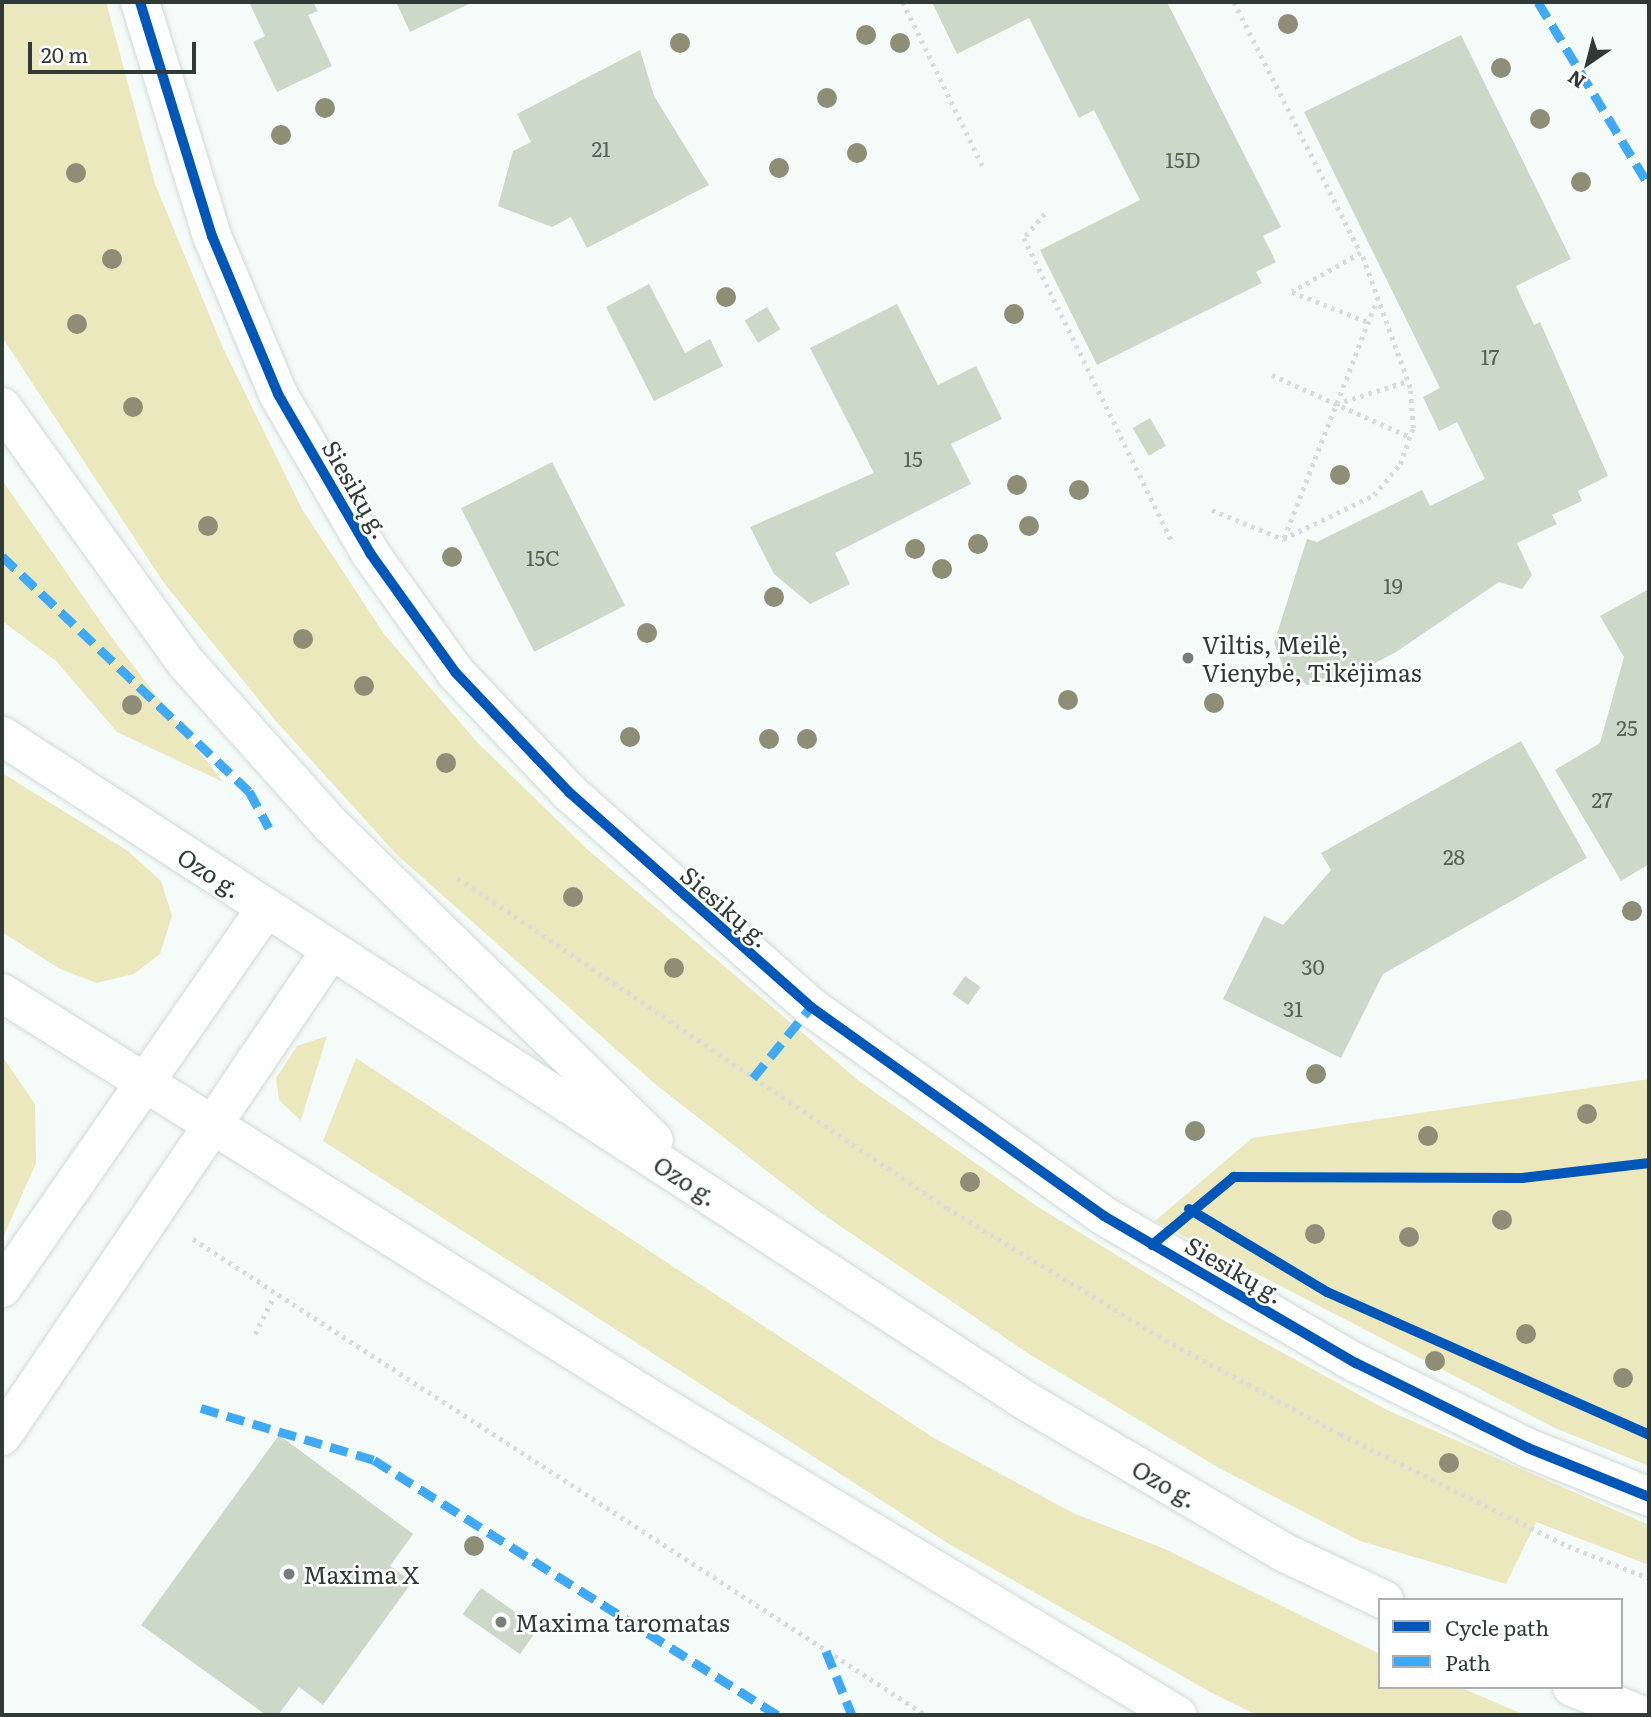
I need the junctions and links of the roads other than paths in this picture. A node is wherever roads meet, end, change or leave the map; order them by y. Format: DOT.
graph roads {
  1 [pos="140,2"];
  2 [pos="2,407"];
  3 [pos="2,736"];
  4 [pos="266,908"];
  5 [pos="331,950"];
  6 [pos="2,993"];
  7 [pos="144,1084"];
  8 [pos="212,1126"];
  9 [pos="711,1195"];
  10 [pos="2,1288"];
  11 [pos="2,1436"];
  12 [pos="1649,1497"];
  13 [pos="1380,1598"];
  14 [pos="1577,1689"];
  15 [pos="1177,1715"];
  16 [pos="1641,1715"];
  1 -- 12 [label="main road, Siesikų g."];
  2 -- 9 [label="main road"];
  3 -- 4 [label="main road, Ozo g."];
  4 -- 5 [label="main road, Ozo g."];
  4 -- 7 [label="main road"];
  5 -- 8 [label="main road"];
  5 -- 9 [label="main road, Ozo g."];
  6 -- 7 [label="main road"];
  7 -- 8 [label="main road"];
  7 -- 10 [label="main road"];
  8 -- 11 [label="main road"];
  8 -- 15 [label="main road"];
  9 -- 13 [label="main road, Ozo g."];
  14 -- 16 [label="main road"];
}
